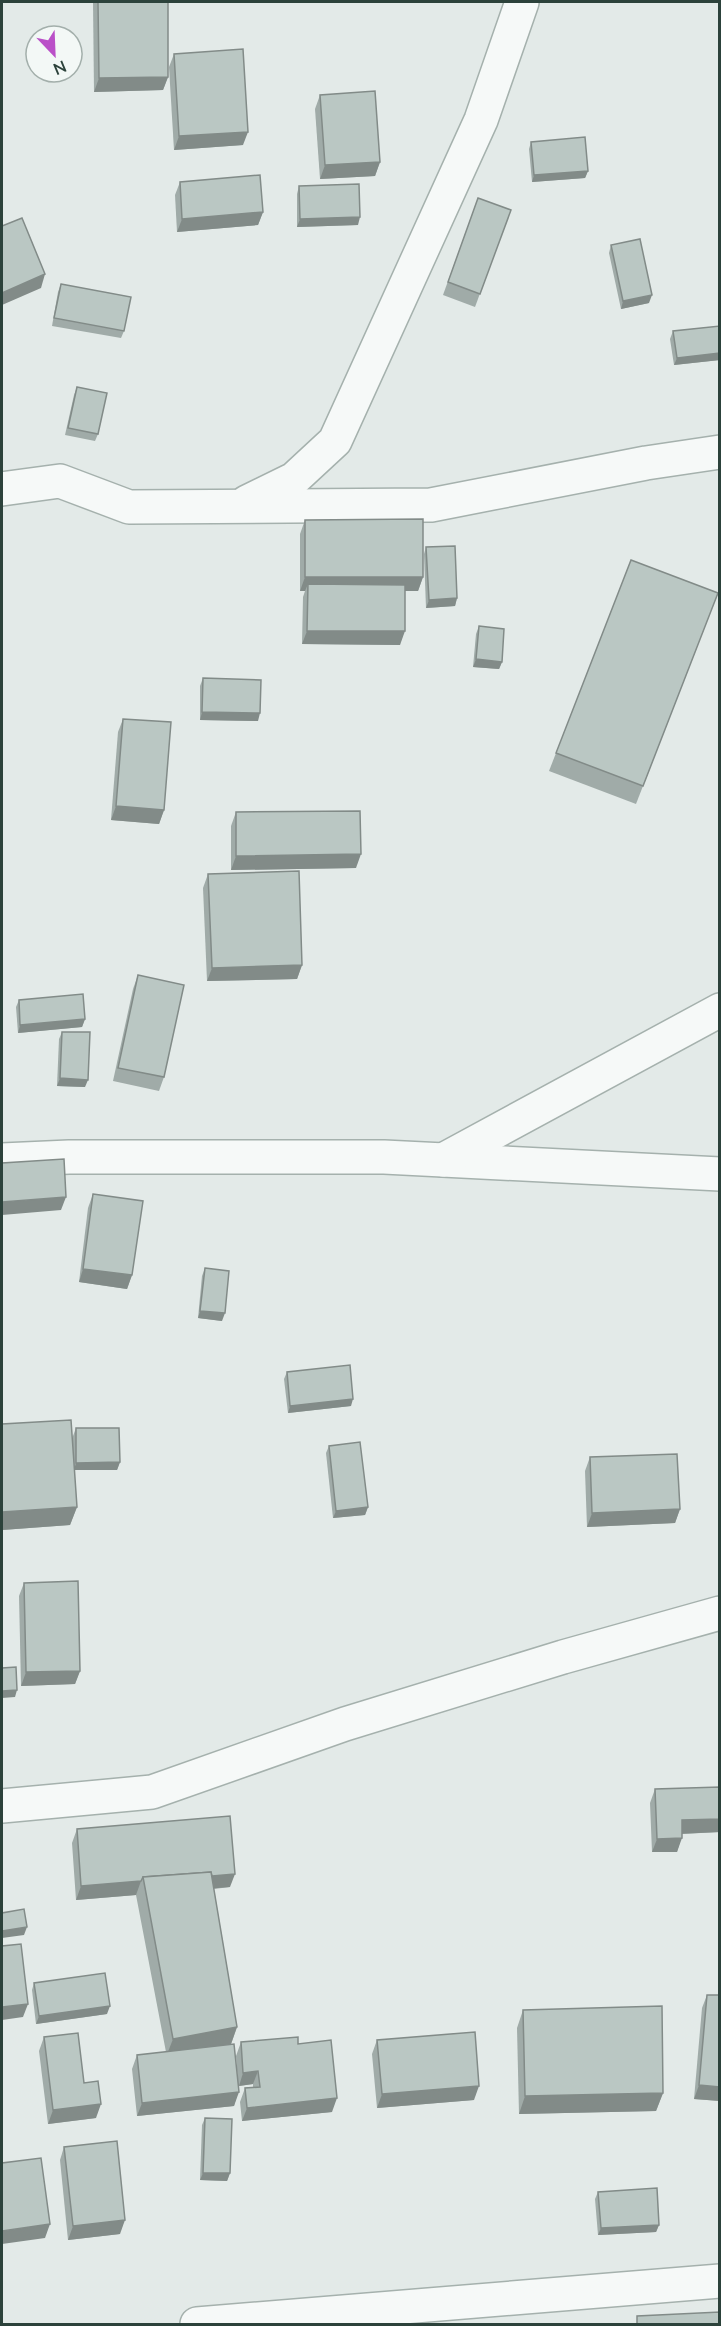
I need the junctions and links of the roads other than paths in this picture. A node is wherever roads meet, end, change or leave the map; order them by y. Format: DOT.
graph roads {
  1 [pos="522,2"];
  2 [pos="720,452"];
  3 [pos="2,489"];
  4 [pos="237,506"];
  5 [pos="720,1010"];
  6 [pos="2,1160"];
  7 [pos="443,1160"];
  8 [pos="720,1174"];
  9 [pos="720,1613"];
  10 [pos="2,1806"];
  11 [pos="720,2281"];
  12 [pos="198,2325"];
  1 -- 4 [label="street"];
  2 -- 4 [label="street"];
  3 -- 4 [label="street"];
  5 -- 7 [label="street"];
  6 -- 7 [label="street"];
  7 -- 8 [label="street"];
  9 -- 10 [label="street"];
  11 -- 12 [label="street"];
}
